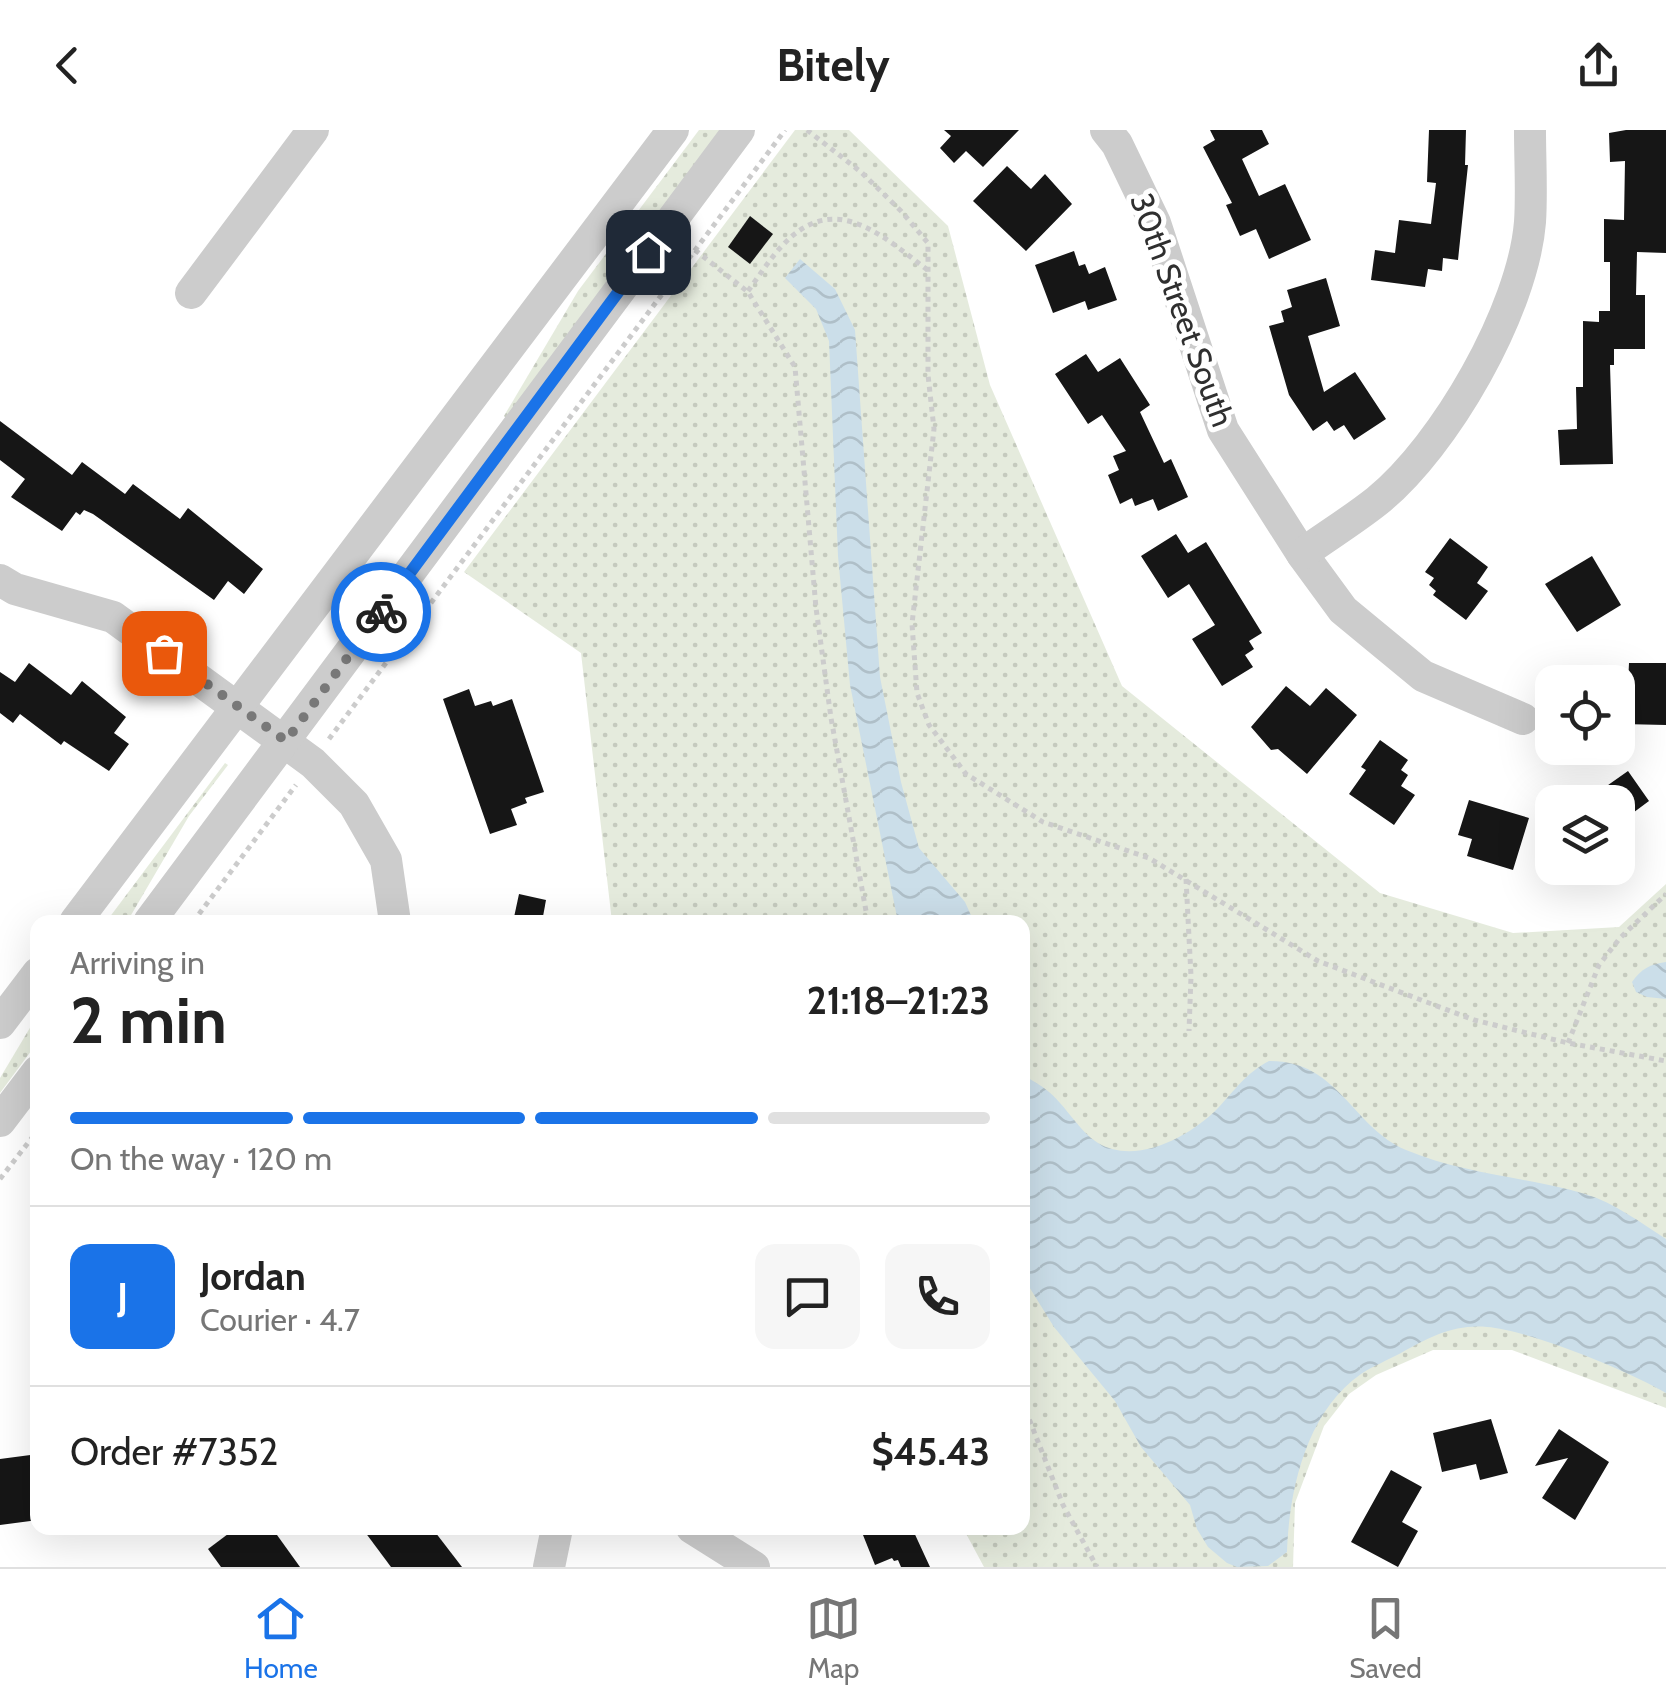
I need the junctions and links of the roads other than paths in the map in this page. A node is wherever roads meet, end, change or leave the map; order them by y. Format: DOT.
graph roads {
  1 [pos="313,130"];
  2 [pos="673,130"];
  3 [pos="739,130"];
  4 [pos="1106,130"];
  5 [pos="1530,130"];
  6 [pos="191,293"];
  7 [pos="1302,554"];
  8 [pos="0,580"];
  9 [pos="237,706"];
  10 [pos="1523,719"];
  11 [pos="286,741"];
  12 [pos="80,915"];
  13 [pos="154,915"];
  14 [pos="394,915"];
  15 [pos="30,983"];
  16 [pos="0,1023"];
  17 [pos="30,1082"];
  18 [pos="0,1121"];
  19 [pos="556,1535"];
  20 [pos="703,1535"];
  21 [pos="549,1567"];
  22 [pos="754,1567"];
  1 -- 6 [label="street"];
  2 -- 9 [label="street"];
  3 -- 11 [label="street"];
  4 -- 7 [label="street, 30th Street South"];
  5 -- 7 [label="street"];
  7 -- 10 [label="street, 30th Street South"];
  8 -- 9 [label="street"];
  9 -- 11 [label="street"];
  9 -- 12 [label="street"];
  11 -- 13 [label="street"];
  11 -- 14 [label="street"];
  15 -- 16 [label="street"];
  17 -- 18 [label="street"];
  19 -- 21 [label="street"];
  20 -- 22 [label="street"];
}
